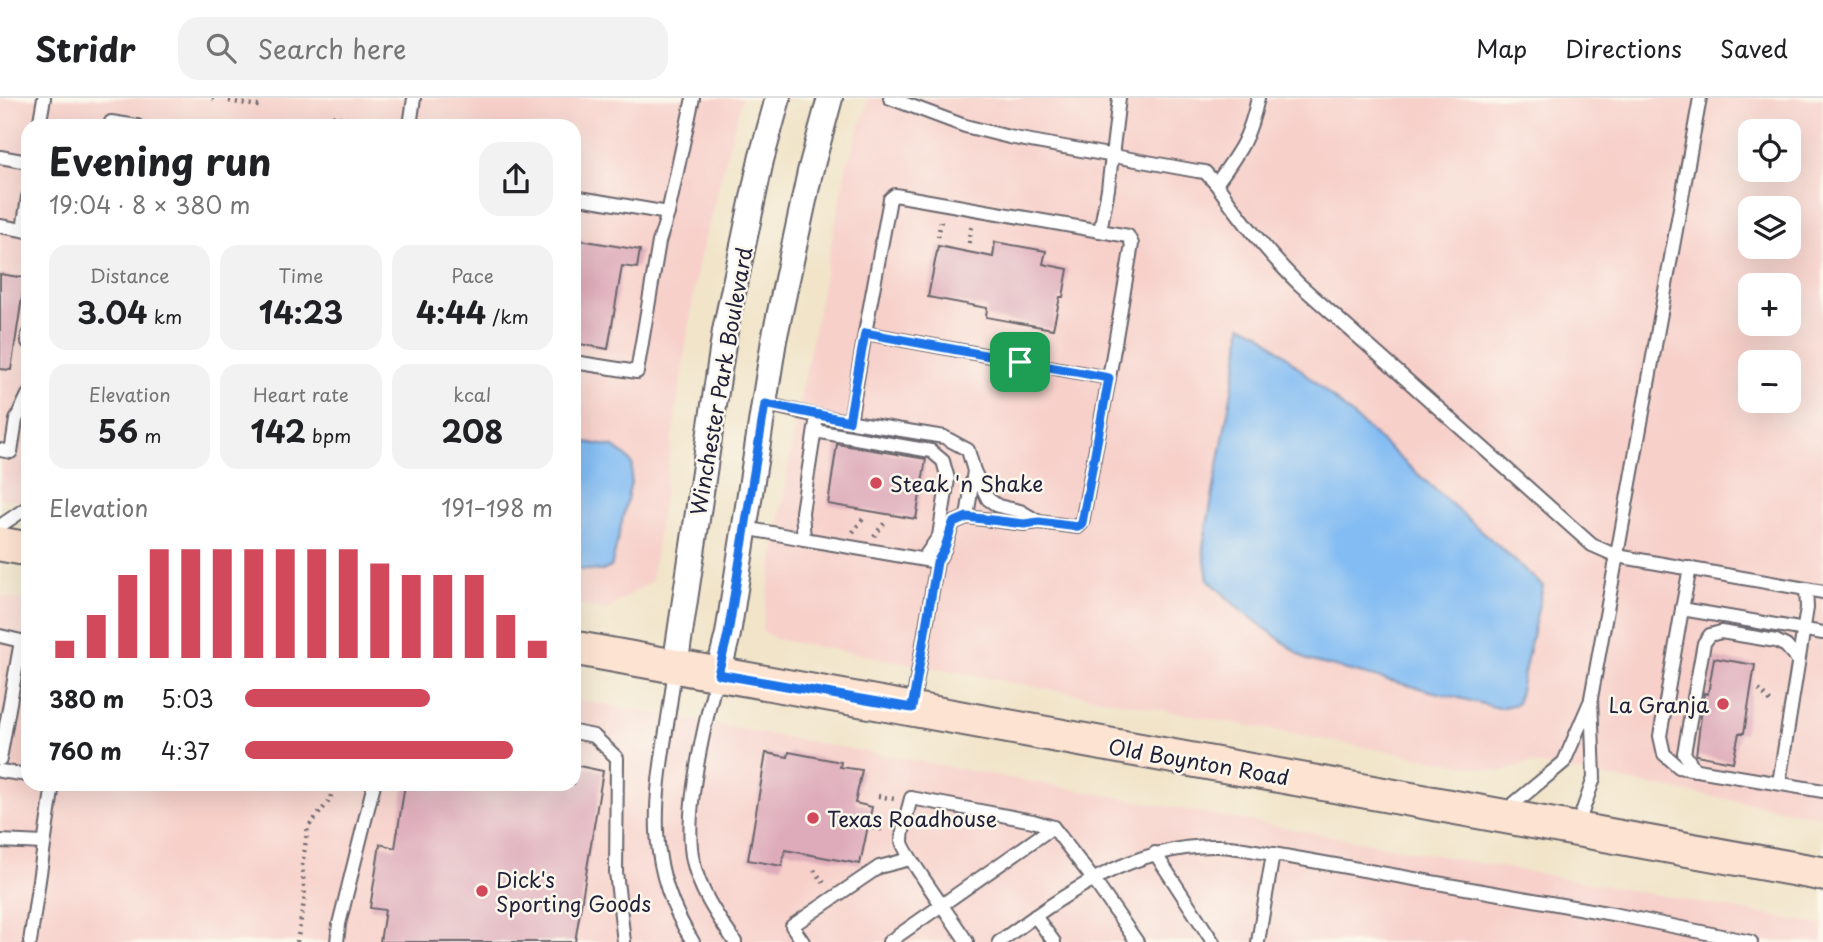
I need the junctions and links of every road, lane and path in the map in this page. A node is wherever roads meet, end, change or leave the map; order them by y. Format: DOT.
graph roads {
  1 [pos="44,98"];
  2 [pos="414,98"];
  3 [pos="693,98"];
  4 [pos="778,98"];
  5 [pos="831,98"];
  6 [pos="890,98"];
  7 [pos="1119,98"];
  8 [pos="1258,98"];
  9 [pos="1700,98"];
  10 [pos="229,101"];
  11 [pos="263,107"];
  12 [pos="331,116"];
  13 [pos="40,119"];
  14 [pos="348,119"];
  15 [pos="411,119"];
  16 [pos="1112,156"];
  17 [pos="0,158"];
  18 [pos="21,161"];
  19 [pos="1216,184"];
  20 [pos="581,198"];
  21 [pos="668,213"];
  22 [pos="941,217"];
  23 [pos="972,223"];
  24 [pos="0,226"];
  25 [pos="21,229"];
  26 [pos="1100,231"];
  27 [pos="938,237"];
  28 [pos="969,243"];
  29 [pos="865,333"];
  30 [pos="581,363"];
  31 [pos="1109,378"];
  32 [pos="21,404"];
  33 [pos="765,404"];
  34 [pos="817,416"];
  35 [pos="849,421"];
  36 [pos="815,431"];
  37 [pos="0,450"];
  38 [pos="974,471"];
  39 [pos="21,512"];
  40 [pos="865,516"];
  41 [pos="967,517"];
  42 [pos="887,520"];
  43 [pos="1039,522"];
  44 [pos="0,526"];
  45 [pos="745,527"];
  46 [pos="849,536"];
  47 [pos="804,539"];
  48 [pos="871,540"];
  49 [pos="0,544"];
  50 [pos="21,548"];
  51 [pos="1617,556"];
  52 [pos="930,560"];
  53 [pos="1689,568"];
  54 [pos="1807,589"];
  55 [pos="1823,592"];
  56 [pos="1682,609"];
  57 [pos="1804,629"];
  58 [pos="1823,633"];
  59 [pos="0,636"];
  60 [pos="581,650"];
  61 [pos="1798,660"];
  62 [pos="676,667"];
  63 [pos="718,674"];
  64 [pos="1759,690"];
  65 [pos="1591,698"];
  66 [pos="912,708"];
  67 [pos="1778,709"];
  68 [pos="581,733"];
  69 [pos="0,759"];
  70 [pos="1695,769"];
  71 [pos="0,771"];
  72 [pos="21,774"];
  73 [pos="1779,783"];
  74 [pos="52,791"];
  75 [pos="332,791"];
  76 [pos="372,791"];
  77 [pos="1823,791"];
  78 [pos="878,796"];
  79 [pos="898,799"];
  80 [pos="1499,816"];
  81 [pos="1053,827"];
  82 [pos="1576,830"];
  83 [pos="0,841"];
  84 [pos="44,843"];
  85 [pos="1155,853"];
  86 [pos="1273,854"];
  87 [pos="910,859"];
  88 [pos="814,870"];
  89 [pos="1823,874"];
  90 [pos="1093,879"];
  91 [pos="826,886"];
  92 [pos="943,904"];
  93 [pos="1035,916"];
  94 [pos="30,942"];
  95 [pos="297,942"];
  96 [pos="337,942"];
  97 [pos="624,942"];
  98 [pos="693,942"];
  99 [pos="735,942"];
  100 [pos="803,942"];
  101 [pos="888,942"];
  102 [pos="967,942"];
  103 [pos="999,942"];
  104 [pos="1054,942"];
  105 [pos="1137,942"];
  106 [pos="1213,942"];
  107 [pos="1258,942"];
  108 [pos="1751,942"];
  1 -- 13 [label="lane"];
  2 -- 15 [label="lane"];
  3 -- 21 [label="lane"];
  4 -- 62 [label="street, Winchester Park Boulevard"];
  5 -- 33 [label="street"];
  6 -- 16 [label="lane"];
  7 -- 16 [label="lane"];
  8 -- 19 [label="lane"];
  9 -- 51 [label="lane"];
  10 -- 11 [label="path"];
  12 -- 14 [label="path"];
  16 -- 19 [label="lane"];
  16 -- 26 [label="lane"];
  17 -- 18 [label="lane"];
  19 -- 51 [label="lane"];
  20 -- 21 [label="lane"];
  21 -- 30 [label="lane"];
  22 -- 27 [label="path"];
  23 -- 28 [label="path"];
  24 -- 25 [label="lane"];
  26 -- 29 [label="lane"];
  26 -- 31 [label="lane"];
  29 -- 31 [label="lane"];
  29 -- 35 [label="lane"];
  31 -- 43 [label="lane"];
  32 -- 37 [label="lane"];
  33 -- 34 [label="lane"];
  33 -- 45 [label="street"];
  34 -- 35 [label="lane"];
  34 -- 36 [label="lane"];
  35 -- 38 [label="lane"];
  36 -- 47 [label="lane"];
  36 -- 52 [label="lane"];
  38 -- 41 [label="lane"];
  38 -- 43 [label="lane"];
  39 -- 44 [label="lane"];
  40 -- 46 [label="path"];
  41 -- 43 [label="lane"];
  41 -- 52 [label="lane"];
  42 -- 48 [label="path"];
  45 -- 47 [label="lane"];
  45 -- 63 [label="street"];
  47 -- 52 [label="lane"];
  49 -- 50 [label="street"];
  51 -- 53 [label="lane"];
  51 -- 65 [label="lane"];
  52 -- 66 [label="lane"];
  53 -- 54 [label="lane"];
  53 -- 56 [label="lane"];
  54 -- 55 [label="lane"];
  54 -- 57 [label="lane"];
  56 -- 57 [label="lane"];
  56 -- 70 [label="lane"];
  57 -- 58 [label="lane"];
  57 -- 61 [label="lane"];
  59 -- 69 [label="lane"];
  60 -- 62 [label="street, Old Boynton Road"];
  61 -- 70 [label="lane"];
  61 -- 73 [label="lane"];
  62 -- 63 [label="street, Old Boynton Road"];
  62 -- 98 [label="lane"];
  63 -- 66 [label="street, Old Boynton Road"];
  63 -- 99 [label="lane"];
  64 -- 67 [label="path"];
  65 -- 80 [label="lane"];
  65 -- 82 [label="lane"];
  66 -- 80 [label="street, Old Boynton Road"];
  68 -- 97 [label="lane"];
  70 -- 73 [label="lane"];
  71 -- 72 [label="lane"];
  73 -- 77 [label="lane"];
  74 -- 84 [label="lane"];
  75 -- 95 [label="path"];
  76 -- 96 [label="lane"];
  78 -- 79 [label="path"];
  80 -- 82 [label="street, Old Boynton Road"];
  81 -- 87 [label="lane"];
  81 -- 90 [label="lane"];
  81 -- 92 [label="lane"];
  82 -- 89 [label="street, Old Boynton Road"];
  83 -- 84 [label="lane"];
  84 -- 94 [label="lane"];
  85 -- 86 [label="lane"];
  85 -- 90 [label="lane"];
  85 -- 106 [label="lane"];
  86 -- 107 [label="lane"];
  86 -- 108 [label="lane"];
  87 -- 92 [label="lane"];
  87 -- 100 [label="lane"];
  88 -- 91 [label="path"];
  90 -- 93 [label="lane"];
  90 -- 105 [label="lane"];
  92 -- 101 [label="lane"];
  92 -- 102 [label="lane"];
  93 -- 103 [label="lane"];
  93 -- 104 [label="lane"];
}
